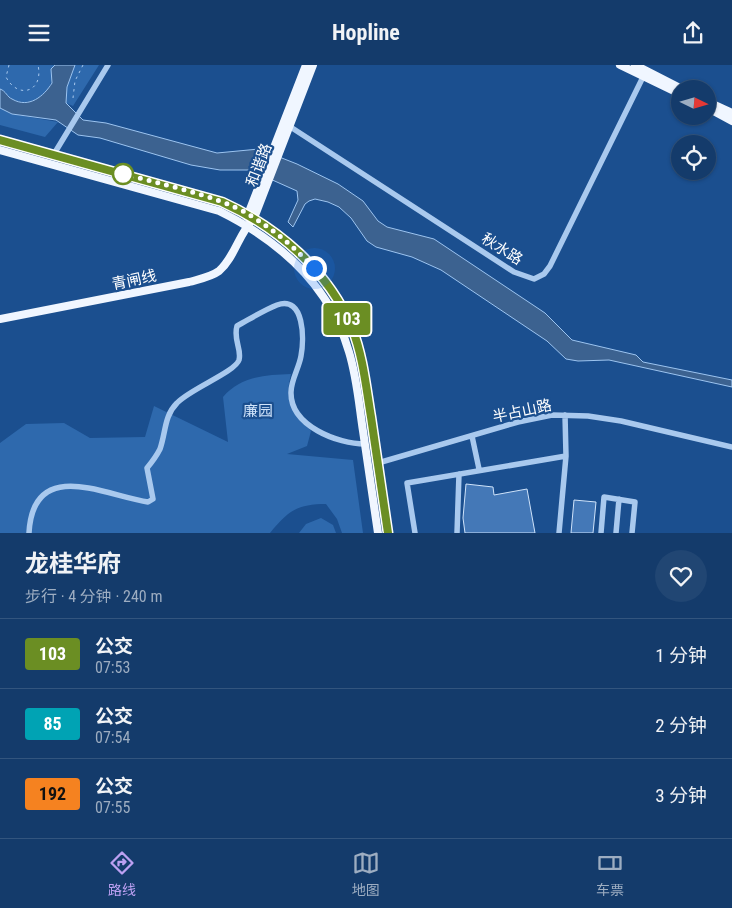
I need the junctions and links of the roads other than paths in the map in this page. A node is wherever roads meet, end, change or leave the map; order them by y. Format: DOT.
graph roads {
  1 [pos="108,65"];
  2 [pos="306,65"];
  3 [pos="313,65"];
  4 [pos="620,65"];
  5 [pos="635,65"];
  6 [pos="647,69"];
  7 [pos="671,83"];
  8 [pos="671,87"];
  9 [pos="716,106"];
  10 [pos="716,112"];
  11 [pos="732,113"];
  12 [pos="732,121"];
  13 [pos="289,126"];
  14 [pos="0,140"];
  15 [pos="0,150"];
  16 [pos="54,154"];
  17 [pos="275,154"];
  18 [pos="251,216"];
  19 [pos="247,225"];
  20 [pos="0,319"];
  21 [pos="565,415"];
  22 [pos="472,436"];
  23 [pos="365,444"];
  24 [pos="732,447"];
  25 [pos="566,456"];
  26 [pos="378,463"];
  27 [pos="479,469"];
  28 [pos="459,474"];
  29 [pos="619,499"];
  30 [pos="29,533"];
  31 [pos="378,533"];
  32 [pos="388,533"];
  33 [pos="415,533"];
  34 [pos="457,533"];
  35 [pos="559,533"];
  36 [pos="601,533"];
  37 [pos="616,533"];
  38 [pos="632,533"];
  1 -- 16 [label="street"];
  2 -- 17 [label="main road, 和谐路"];
  3 -- 13 [label="main road, 和谐路"];
  4 -- 6 [label="main road"];
  5 -- 6 [label="main road"];
  6 -- 7 [label="main road"];
  6 -- 8 [label="main road"];
  6 -- 13 [label="street, 秋水路"];
  9 -- 11 [label="main road"];
  10 -- 12 [label="main road"];
  13 -- 17 [label="main road, 和谐路"];
  14 -- 16 [label="main road"];
  15 -- 19 [label="main road"];
  16 -- 18 [label="main road"];
  17 -- 18 [label="main road, 和谐路"];
  18 -- 19 [label="main road, 和谐路"];
  18 -- 26 [label="main road"];
  19 -- 20 [label="main road, 青闸线"];
  19 -- 23 [label="main road"];
  21 -- 22 [label="street, 半占山路"];
  21 -- 24 [label="street, 半占山路"];
  21 -- 25 [label="street"];
  22 -- 26 [label="street, 半占山路"];
  22 -- 27 [label="street"];
  23 -- 30 [label="street"];
  23 -- 31 [label="main road"];
  25 -- 27 [label="street"];
  25 -- 35 [label="street"];
  26 -- 32 [label="main road"];
  27 -- 28 [label="street"];
  28 -- 33 [label="street"];
  28 -- 34 [label="street"];
  29 -- 36 [label="street"];
  29 -- 37 [label="street"];
  29 -- 38 [label="street"];
}
